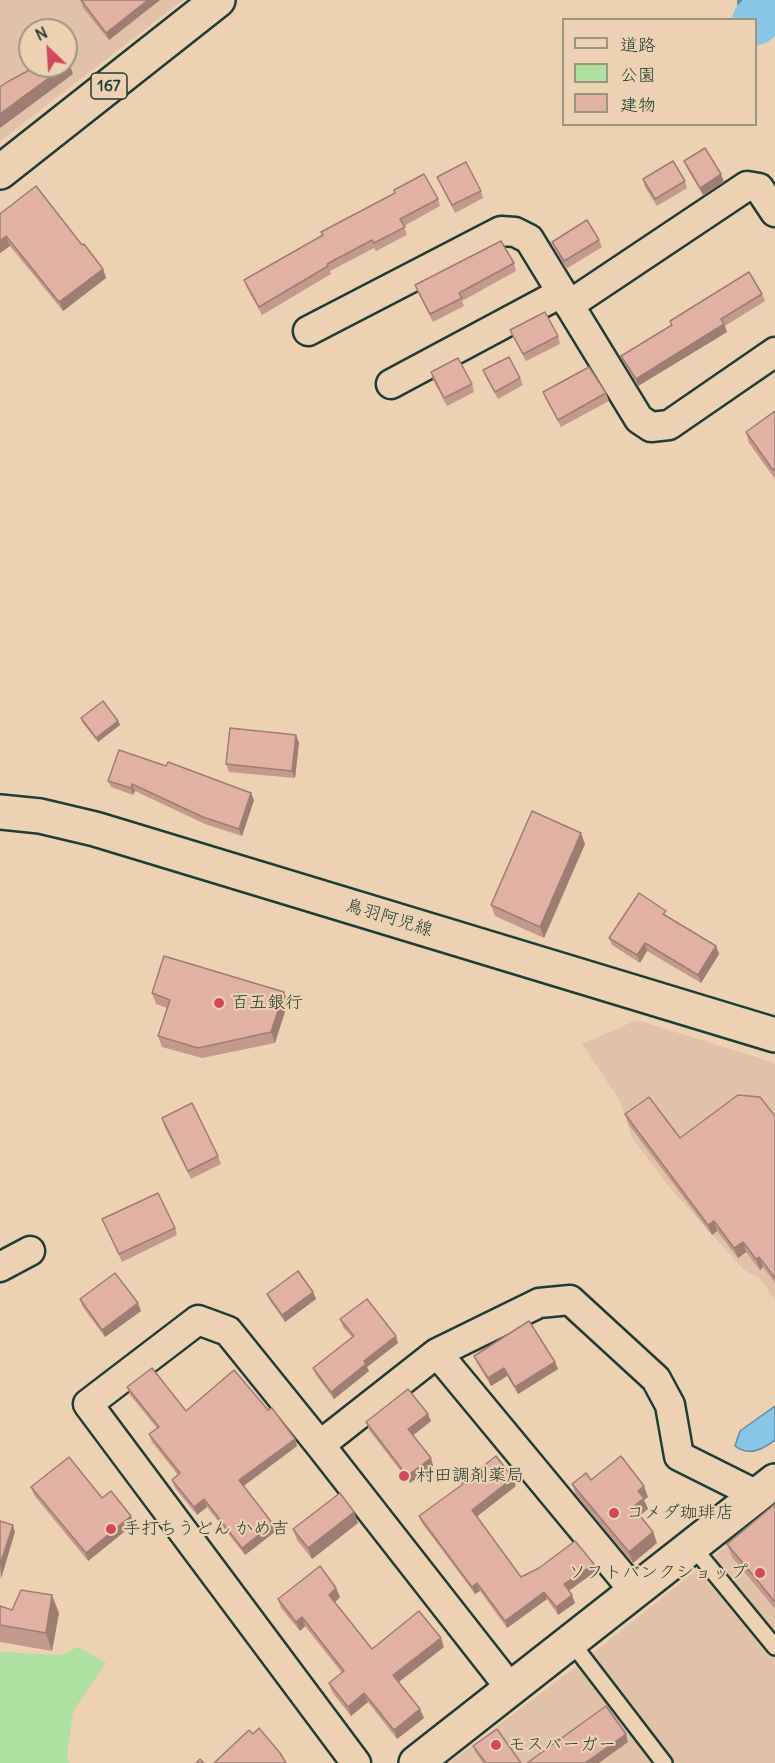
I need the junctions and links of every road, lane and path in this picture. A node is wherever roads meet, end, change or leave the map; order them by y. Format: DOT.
graph roads {
  1 [pos="218,0"];
  2 [pos="0,172"];
  3 [pos="775,212"];
  4 [pos="565,299"];
  5 [pos="308,331"];
  6 [pos="775,352"];
  7 [pos="391,384"];
  8 [pos="0,812"];
  9 [pos="775,1035"];
  10 [pos="30,1251"];
  11 [pos="0,1267"];
  12 [pos="436,1353"];
  13 [pos="320,1445"];
  14 [pos="766,1488"];
  15 [pos="693,1547"];
  16 [pos="635,1592"];
  17 [pos="572,1643"];
  18 [pos="775,1647"];
  19 [pos="511,1689"];
  20 [pos="356,1763"];
  21 [pos="416,1763"];
  22 [pos="664,1763"];
  1 -- 2 [label="main road, 167"];
  3 -- 4 [label="street"];
  4 -- 5 [label="street"];
  4 -- 6 [label="street"];
  4 -- 7 [label="street"];
  8 -- 9 [label="main road, 鳥羽阿児線"];
  10 -- 11 [label="street"];
  12 -- 13 [label="street"];
  12 -- 14 [label="street"];
  12 -- 16 [label="street"];
  13 -- 19 [label="street"];
  13 -- 20 [label="street"];
  14 -- 15 [label="main road"];
  15 -- 16 [label="main road"];
  15 -- 18 [label="lane"];
  16 -- 17 [label="main road"];
  17 -- 19 [label="main road"];
  17 -- 22 [label="lane"];
  19 -- 21 [label="main road"];
}
